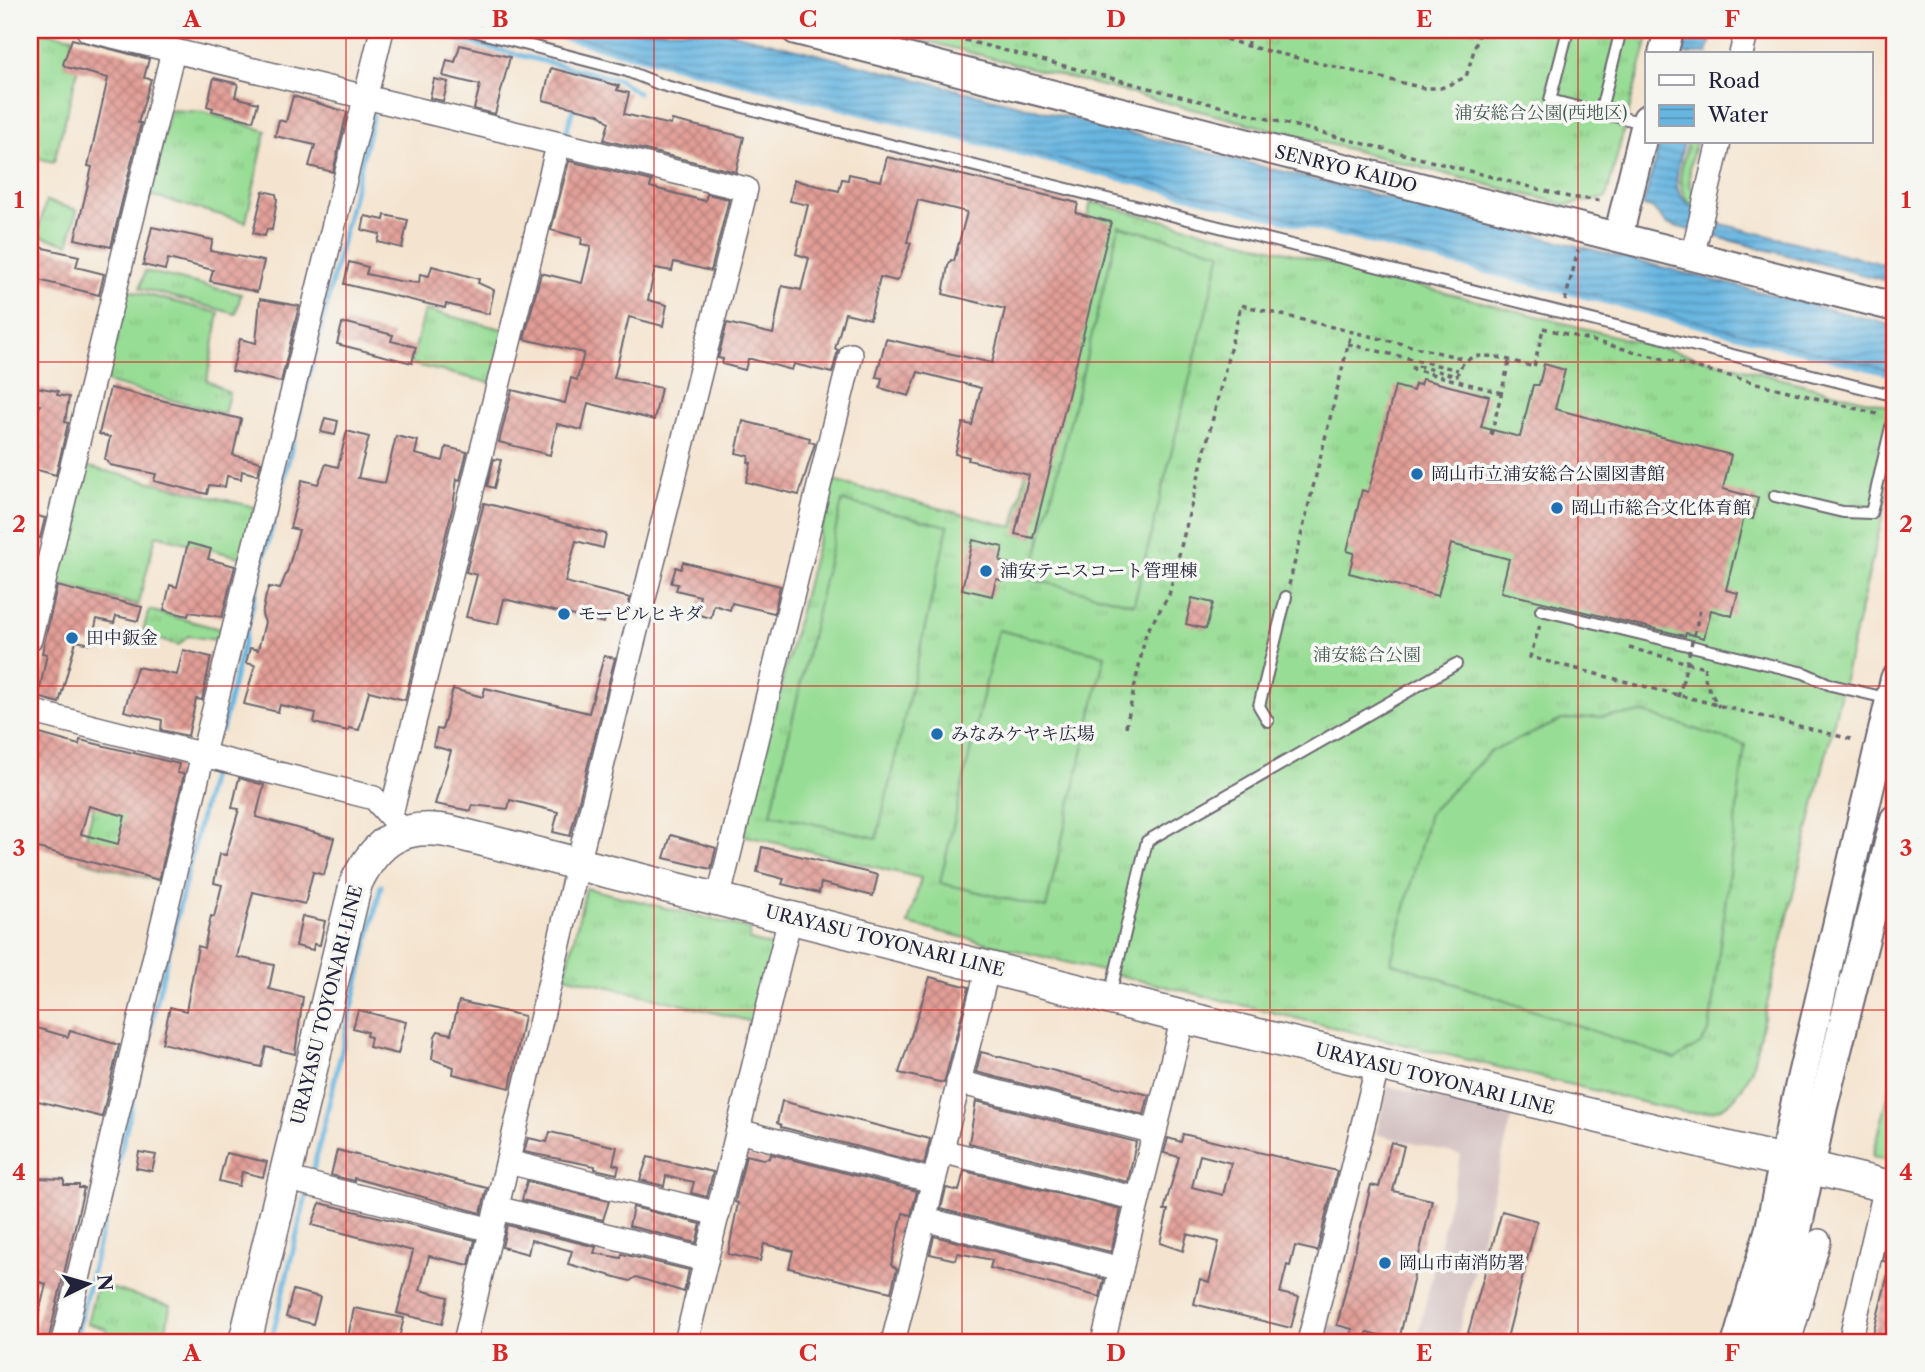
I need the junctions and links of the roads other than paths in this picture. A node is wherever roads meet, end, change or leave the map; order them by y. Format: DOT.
graph roads {
  1 [pos="88,30"];
  2 [pos="382,30"];
  3 [pos="470,30"];
  4 [pos="796,30"];
  5 [pos="1568,30"];
  6 [pos="1621,30"];
  7 [pos="1669,30"];
  8 [pos="1747,30"];
  9 [pos="173,51"];
  10 [pos="1664,52"];
  11 [pos="1742,52"];
  12 [pos="366,97"];
  13 [pos="1600,113"];
  14 [pos="1645,121"];
  15 [pos="1645,125"];
  16 [pos="1719,144"];
  17 [pos="558,145"];
  18 [pos="1697,234"];
  19 [pos="1618,237"];
  20 [pos="1895,307"];
  21 [pos="851,355"];
  22 [pos="1775,496"];
  23 [pos="38,566"];
  24 [pos="1286,597"];
  25 [pos="1541,610"];
  26 [pos="30,639"];
  27 [pos="1456,664"];
  28 [pos="1893,689"];
  29 [pos="30,710"];
  30 [pos="1268,721"];
  31 [pos="203,754"];
  32 [pos="1895,820"];
  33 [pos="396,824"];
  34 [pos="578,863"];
  35 [pos="1885,896"];
  36 [pos="718,900"];
  37 [pos="790,918"];
  38 [pos="988,967"];
  39 [pos="1110,998"];
  40 [pos="1183,1017"];
  41 [pos="1378,1064"];
  42 [pos="958,1082"];
  43 [pos="738,1131"];
  44 [pos="1155,1132"];
  45 [pos="941,1151"];
  46 [pos="508,1161"];
  47 [pos="1796,1166"];
  48 [pos="934,1181"];
  49 [pos="301,1182"];
  50 [pos="1891,1187"];
  51 [pos="1138,1199"];
  52 [pos="718,1214"];
  53 [pos="494,1219"];
  54 [pos="924,1219"];
  55 [pos="1819,1241"];
  56 [pos="706,1260"];
  57 [pos="1121,1269"];
  58 [pos="1787,1307"];
  59 [pos="63,1342"];
  60 [pos="245,1342"];
  61 [pos="465,1342"];
  62 [pos="686,1342"];
  63 [pos="893,1342"];
  64 [pos="1103,1342"];
  65 [pos="1309,1342"];
  66 [pos="1737,1342"];
  67 [pos="1765,1342"];
  68 [pos="1789,1342"];
  69 [pos="1850,1342"];
  1 -- 9 [label="street"];
  2 -- 12 [label="street"];
  3 -- 22 [label="lane"];
  4 -- 19 [label="street, SENRYO KAIDO"];
  5 -- 13 [label="lane"];
  6 -- 13 [label="lane"];
  7 -- 10 [label="street"];
  8 -- 11 [label="street"];
  9 -- 12 [label="street"];
  9 -- 23 [label="street"];
  12 -- 17 [label="street"];
  12 -- 31 [label="street"];
  13 -- 14 [label="lane"];
  15 -- 19 [label="street"];
  16 -- 18 [label="street"];
  17 -- 33 [label="street"];
  17 -- 34 [label="street"];
  18 -- 19 [label="street, SENRYO KAIDO"];
  18 -- 20 [label="street, SENRYO KAIDO"];
  21 -- 36 [label="street"];
  23 -- 26 [label="street"];
  24 -- 30 [label="lane"];
  25 -- 28 [label="lane"];
  27 -- 39 [label="lane"];
  28 -- 47 [label="street"];
  29 -- 31 [label="street"];
  31 -- 33 [label="street"];
  31 -- 59 [label="street"];
  32 -- 35 [label="street"];
  33 -- 34 [label="main road, URAYASU TOYONARI LINE"];
  33 -- 49 [label="main road, URAYASU TOYONARI LINE"];
  34 -- 36 [label="main road, URAYASU TOYONARI LINE"];
  34 -- 46 [label="street"];
  35 -- 47 [label="street"];
  36 -- 37 [label="main road, URAYASU TOYONARI LINE"];
  37 -- 38 [label="main road, URAYASU TOYONARI LINE"];
  37 -- 43 [label="street"];
  38 -- 39 [label="main road, URAYASU TOYONARI LINE"];
  38 -- 42 [label="street"];
  39 -- 40 [label="main road, URAYASU TOYONARI LINE"];
  40 -- 41 [label="main road, URAYASU TOYONARI LINE"];
  40 -- 44 [label="street"];
  41 -- 47 [label="main road, URAYASU TOYONARI LINE"];
  41 -- 65 [label="street"];
  42 -- 44 [label="street"];
  42 -- 45 [label="street"];
  43 -- 48 [label="street"];
  43 -- 52 [label="street"];
  44 -- 51 [label="street"];
  45 -- 48 [label="street"];
  45 -- 51 [label="street"];
  46 -- 52 [label="street"];
  46 -- 53 [label="street"];
  47 -- 50 [label="main road, URAYASU TOYONARI LINE"];
  47 -- 58 [label="street"];
  47 -- 66 [label="street"];
  48 -- 54 [label="street"];
  49 -- 53 [label="street"];
  49 -- 60 [label="main road, URAYASU TOYONARI LINE"];
  50 -- 69 [label="street"];
  51 -- 57 [label="street"];
  52 -- 56 [label="street"];
  53 -- 56 [label="street"];
  53 -- 61 [label="street"];
  54 -- 57 [label="street"];
  54 -- 63 [label="street"];
  55 -- 58 [label="street"];
  56 -- 62 [label="street"];
  57 -- 64 [label="street"];
  58 -- 67 [label="street"];
  58 -- 68 [label="street"];
}
